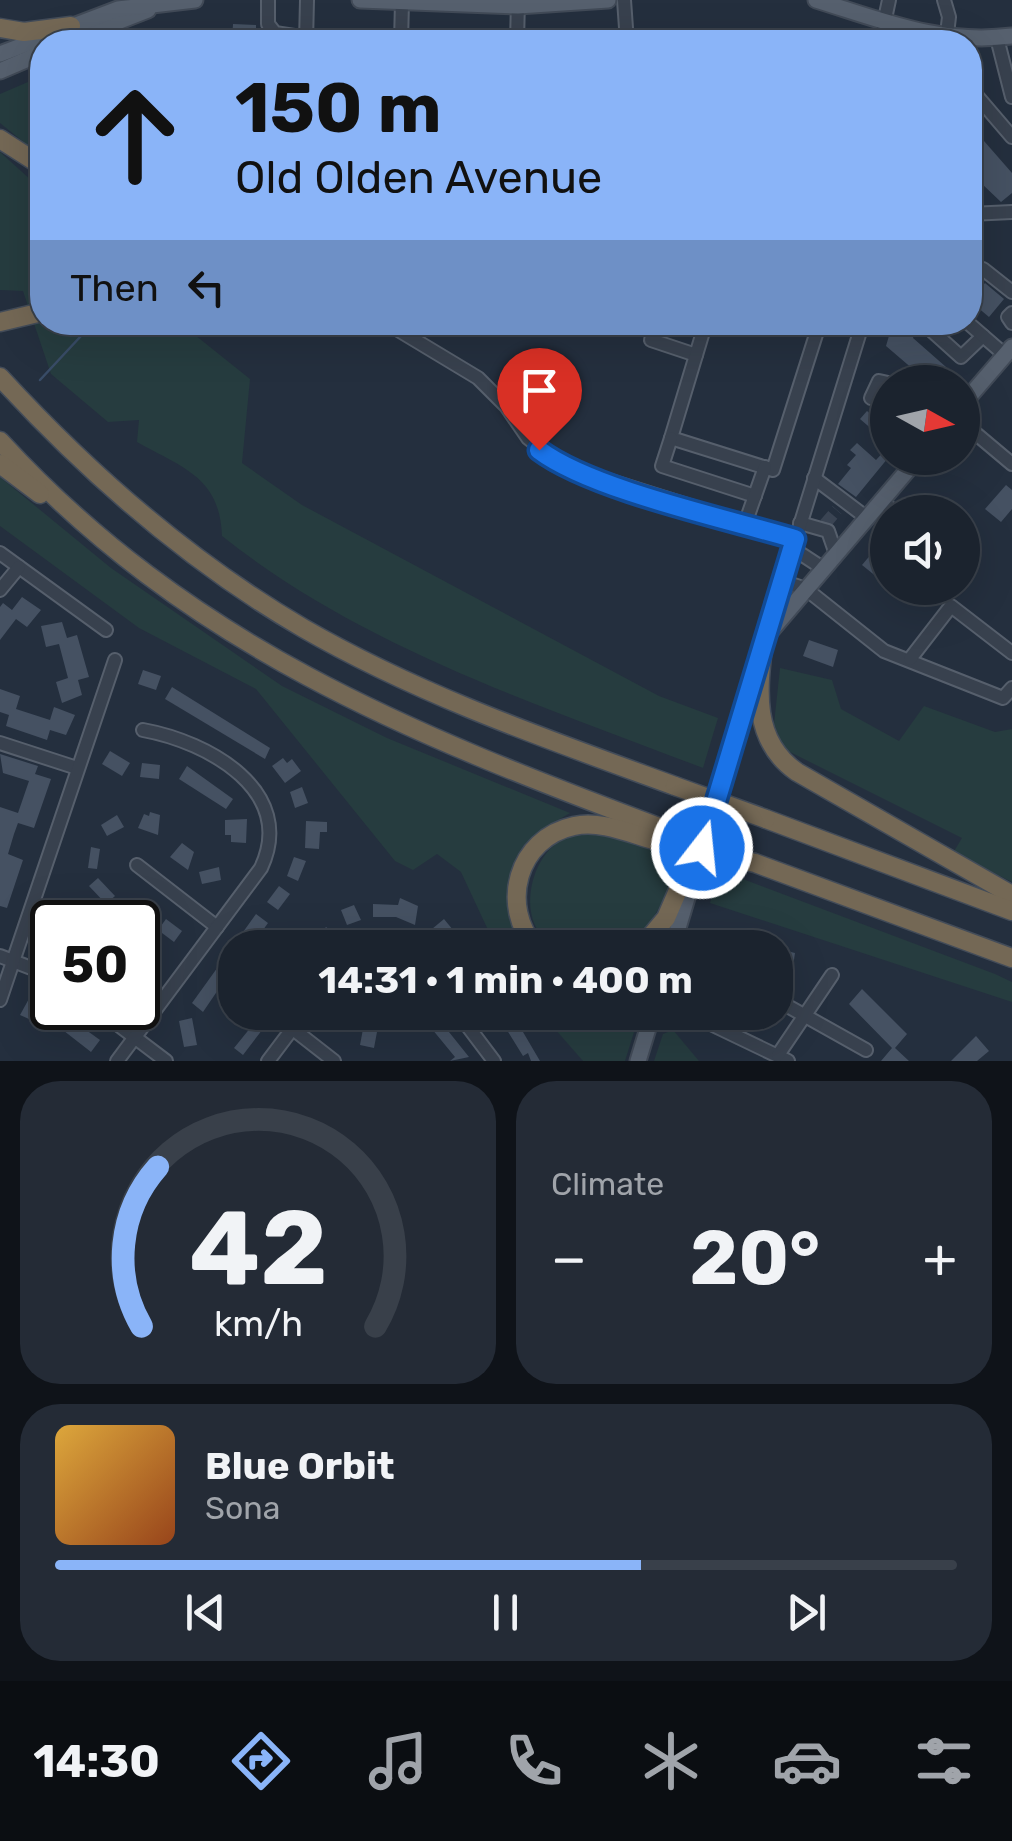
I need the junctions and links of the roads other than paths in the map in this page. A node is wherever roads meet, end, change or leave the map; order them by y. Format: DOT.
graph roads {
  1 [pos="195,0"];
  2 [pos="268,0"];
  3 [pos="308,0"];
  4 [pos="360,0"];
  5 [pos="608,0"];
  6 [pos="624,0"];
  7 [pos="816,0"];
  8 [pos="889,0"];
  9 [pos="944,0"];
  10 [pos="402,2"];
  11 [pos="518,3"];
  12 [pos="159,4"];
  13 [pos="884,25"];
  14 [pos="0,28"];
  15 [pos="77,30"];
  16 [pos="273,30"];
  17 [pos="306,30"];
  18 [pos="401,30"];
  19 [pos="517,30"];
  20 [pos="627,30"];
  21 [pos="883,30"];
  22 [pos="905,30"];
  23 [pos="947,30"];
  24 [pos="30,32"];
  25 [pos="1005,37"];
  26 [pos="30,45"];
  27 [pos="0,54"];
  28 [pos="30,57"];
  29 [pos="0,70"];
  30 [pos="1012,97"];
  31 [pos="982,101"];
  32 [pos="1010,132"];
  33 [pos="0,139"];
  34 [pos="30,158"];
  35 [pos="1012,212"];
  36 [pos="982,213"];
  37 [pos="982,271"];
  38 [pos="1012,292"];
  39 [pos="30,317"];
  40 [pos="0,322"];
  41 [pos="410,335"];
  42 [pos="654,335"];
  43 [pos="702,335"];
  44 [pos="816,335"];
  45 [pos="860,335"];
  46 [pos="937,335"];
  47 [pos="983,336"];
  48 [pos="1008,351"];
  49 [pos="696,355"];
  50 [pos="0,376"];
  51 [pos="980,384"];
  52 [pos="980,437"];
  53 [pos="670,438"];
  54 [pos="0,441"];
  55 [pos="0,464"];
  56 [pos="1012,464"];
  57 [pos="765,468"];
  58 [pos="904,475"];
  59 [pos="814,478"];
  60 [pos="887,495"];
  61 [pos="755,496"];
  62 [pos="870,515"];
  63 [pos="867,518"];
  64 [pos="800,523"];
  65 [pos="745,524"];
  66 [pos="794,544"];
  67 [pos="0,553"];
  68 [pos="836,554"];
  69 [pos="130,562"];
  70 [pos="19,567"];
  71 [pos="824,568"];
  72 [pos="782,581"];
  73 [pos="0,590"];
  74 [pos="806,590"];
  75 [pos="106,630"];
  76 [pos="764,640"];
  77 [pos="1012,653"];
  78 [pos="115,660"];
  79 [pos="910,660"];
  80 [pos="1012,688"];
  81 [pos="143,730"];
  82 [pos="0,743"];
  83 [pos="78,768"];
  84 [pos="712,814"];
  85 [pos="660,835"];
  86 [pos="137,865"];
  87 [pos="1012,894"];
  88 [pos="1012,911"];
  89 [pos="217,928"];
  90 [pos="526,930"];
  91 [pos="656,930"];
  92 [pos="677,930"];
  93 [pos="7,958"];
  94 [pos="1012,958"];
  95 [pos="832,975"];
  96 [pos="0,1000"];
  97 [pos="793,1007"];
  98 [pos="805,1013"];
  99 [pos="126,1030"];
  100 [pos="291,1030"];
  101 [pos="293,1030"];
  102 [pos="471,1030"];
  103 [pos="647,1030"];
  104 [pos="724,1030"];
  105 [pos="135,1037"];
  106 [pos="866,1050"];
  107 [pos="783,1058"];
  108 [pos="117,1061"];
  109 [pos="166,1061"];
  110 [pos="268,1061"];
  111 [pos="334,1061"];
  112 [pos="494,1061"];
  113 [pos="638,1061"];
  1 -- 12 [label="main road"];
  2 -- 16 [label="street"];
  3 -- 17 [label="street"];
  4 -- 10 [label="main road"];
  5 -- 11 [label="main road"];
  6 -- 20 [label="street"];
  7 -- 13 [label="main road"];
  8 -- 13 [label="street"];
  9 -- 23 [label="street"];
  10 -- 11 [label="main road"];
  10 -- 18 [label="street"];
  11 -- 19 [label="street"];
  12 -- 15 [label="main road"];
  13 -- 21 [label="street"];
  13 -- 22 [label="main road"];
  14 -- 24 [label="highway"];
  25 -- 30 [label="street"];
  26 -- 27 [label="main road"];
  28 -- 29 [label="main road"];
  31 -- 32 [label="street"];
  33 -- 34 [label="highway"];
  35 -- 36 [label="street"];
  37 -- 38 [label="street"];
  39 -- 40 [label="highway"];
  41 -- 65 [label="street"];
  42 -- 49 [label="street"];
  43 -- 49 [label="street"];
  44 -- 57 [label="street"];
  45 -- 59 [label="street"];
  46 -- 47 [label="street"];
  47 -- 48 [label="street"];
  48 -- 51 [label="main road"];
  49 -- 53 [label="street"];
  50 -- 88 [label="highway, bridge"];
  52 -- 56 [label="street"];
  53 -- 57 [label="street"];
  53 -- 61 [label="street"];
  54 -- 69 [label="highway"];
  55 -- 69 [label="highway"];
  57 -- 61 [label="street"];
  58 -- 60 [label="main road"];
  59 -- 63 [label="street"];
  59 -- 64 [label="street"];
  61 -- 65 [label="street"];
  62 -- 63 [label="main road"];
  63 -- 68 [label="main road"];
  64 -- 66 [label="street"];
  64 -- 68 [label="street"];
  65 -- 66 [label="street"];
  66 -- 71 [label="street"];
  66 -- 72 [label="street"];
  67 -- 70 [label="street"];
  68 -- 71 [label="main road"];
  69 -- 85 [label="highway"];
  70 -- 73 [label="street"];
  70 -- 75 [label="street"];
  71 -- 74 [label="main road"];
  72 -- 74 [label="street"];
  72 -- 76 [label="street"];
  74 -- 76 [label="main road"];
  74 -- 79 [label="street"];
  76 -- 84 [label="main road"];
  76 -- 87 [label="highway"];
  77 -- 79 [label="street"];
  78 -- 83 [label="street"];
  79 -- 80 [label="street"];
  81 -- 89 [label="street"];
  82 -- 83 [label="street"];
  83 -- 93 [label="street"];
  84 -- 91 [label="highway"];
  84 -- 92 [label="main road"];
  85 -- 90 [label="highway"];
  85 -- 94 [label="highway, bridge"];
  86 -- 89 [label="street"];
  89 -- 105 [label="street"];
  93 -- 96 [label="street"];
  95 -- 98 [label="street"];
  97 -- 98 [label="street"];
  98 -- 106 [label="street"];
  98 -- 107 [label="street"];
  99 -- 105 [label="street"];
  100 -- 110 [label="street"];
  101 -- 111 [label="street"];
  102 -- 112 [label="street"];
  103 -- 113 [label="main road"];
  104 -- 107 [label="street"];
  105 -- 108 [label="street"];
  105 -- 109 [label="street"];
}
